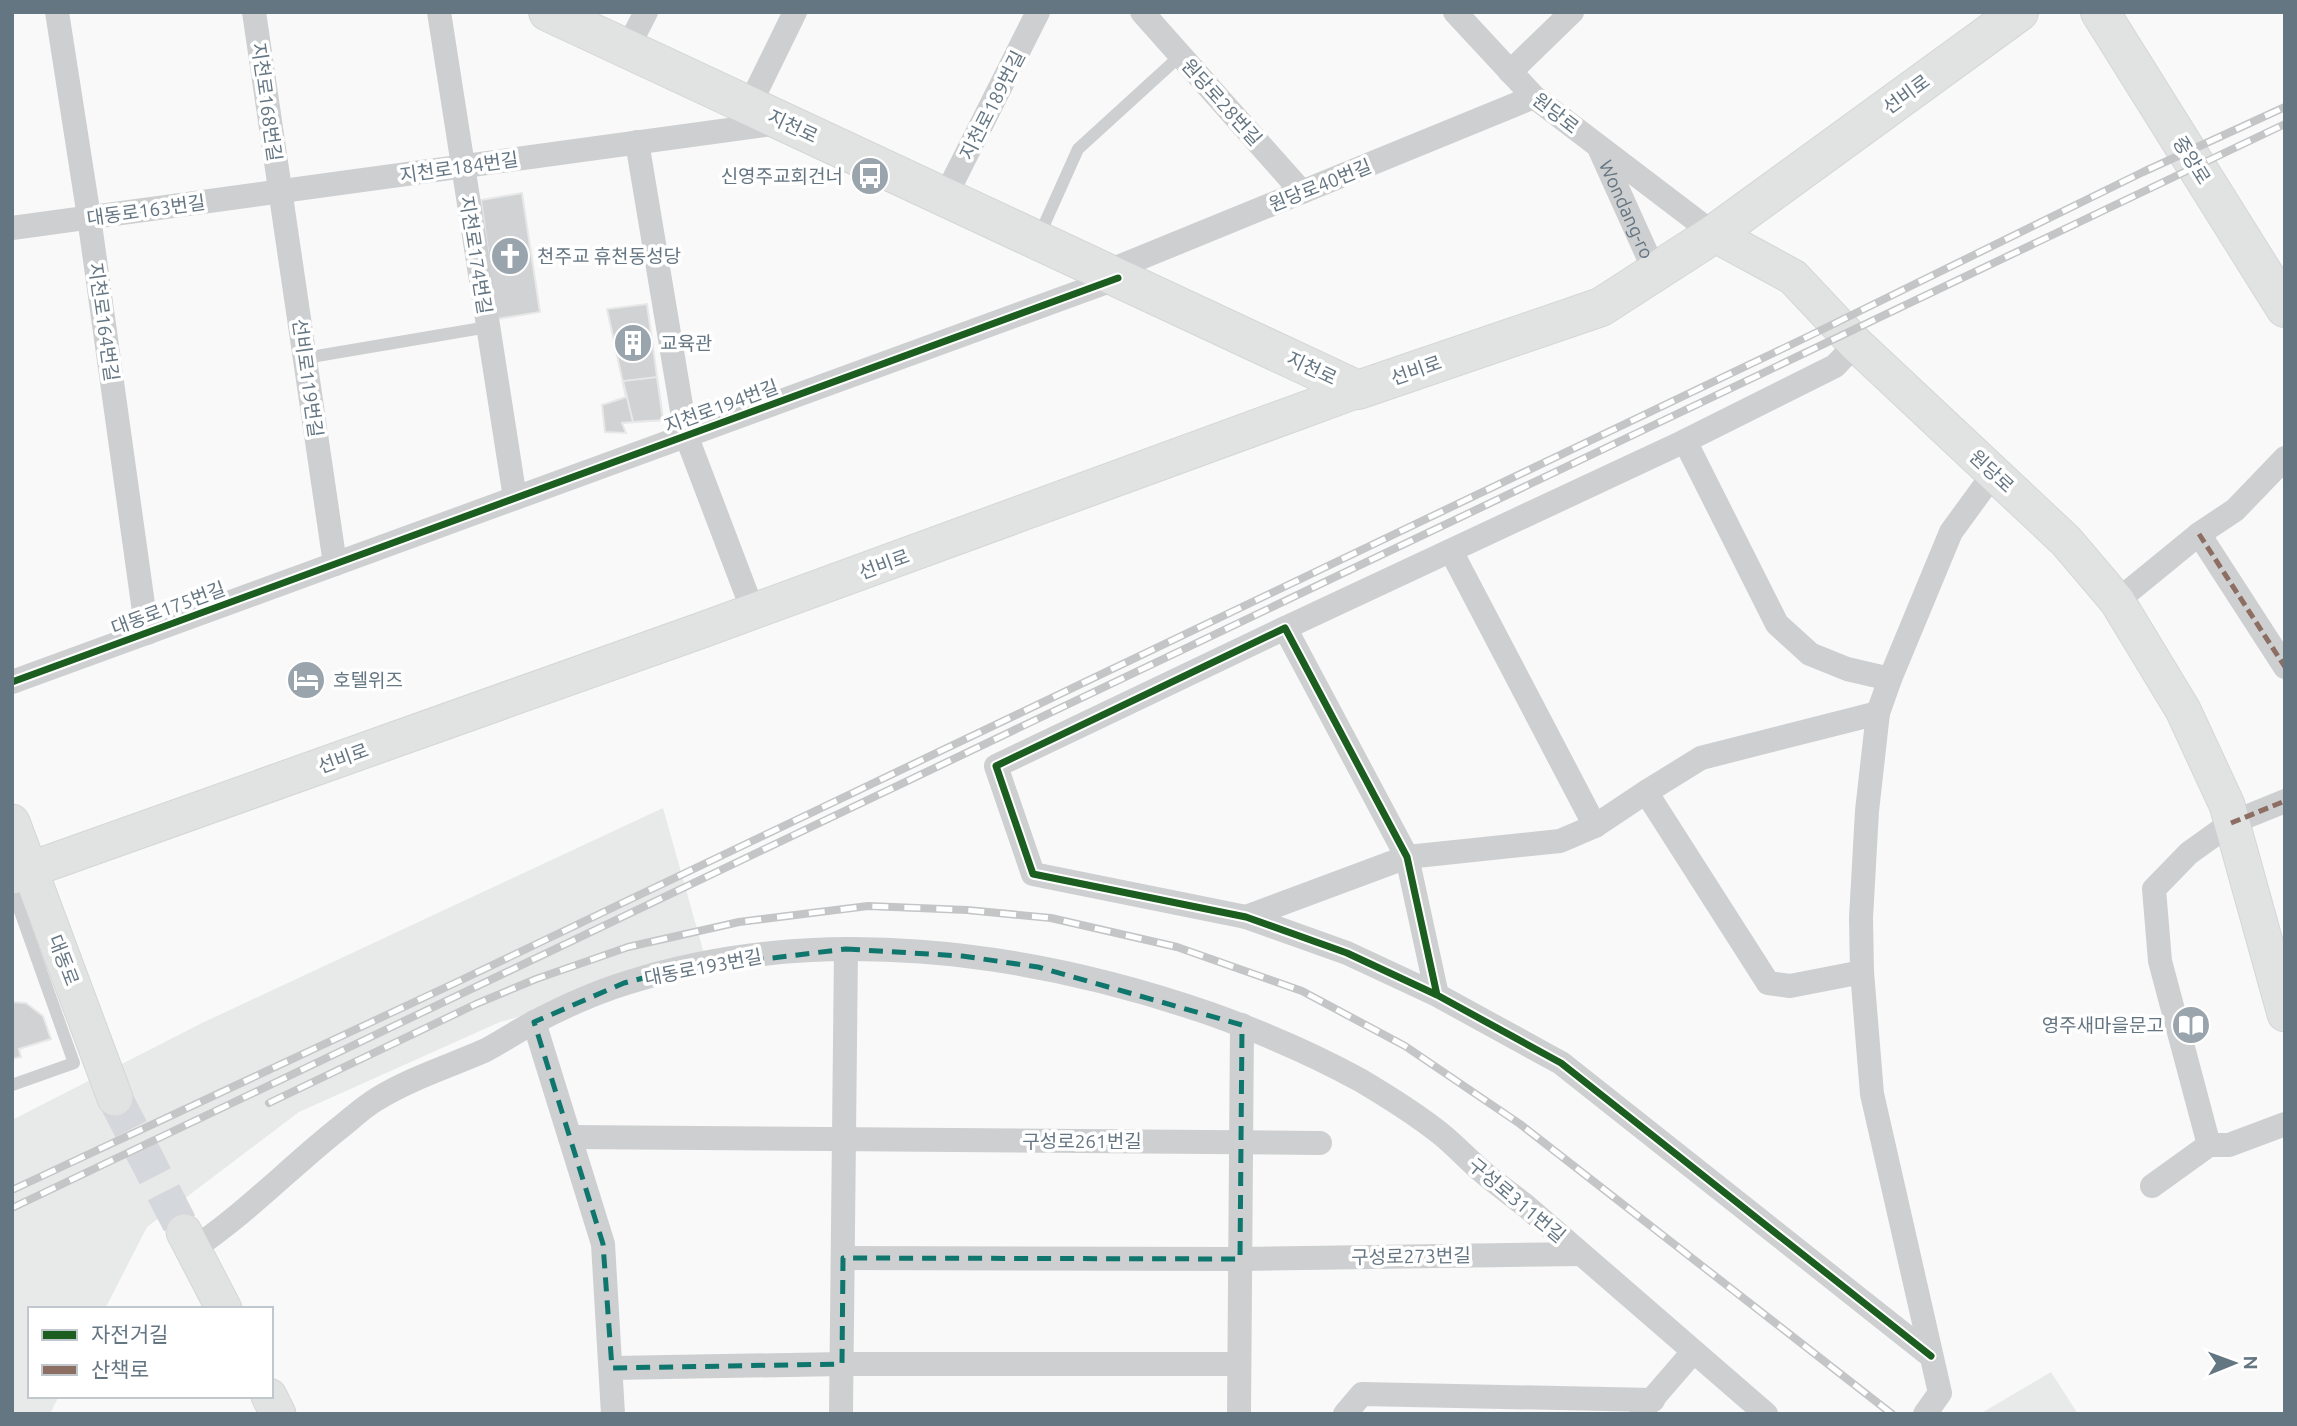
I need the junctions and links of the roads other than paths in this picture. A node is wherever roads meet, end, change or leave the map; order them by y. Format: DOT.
graph roads {
  1 [pos="57,12"];
  2 [pos="254,12"];
  3 [pos="439,12"];
  4 [pos="548,12"];
  5 [pos="646,12"];
  6 [pos="795,12"];
  7 [pos="1038,12"];
  8 [pos="1142,12"];
  9 [pos="1455,12"];
  10 [pos="1572,12"];
  11 [pos="2019,12"];
  12 [pos="2100,12"];
  13 [pos="627,49"];
  14 [pos="1180,56"];
  15 [pos="1510,72"];
  16 [pos="1534,97"];
  17 [pos="750,106"];
  18 [pos="784,122"];
  19 [pos="636,142"];
  20 [pos="1598,146"];
  21 [pos="462,166"];
  22 [pos="281,191"];
  23 [pos="1302,192"];
  24 [pos="945,197"];
  25 [pos="89,217"];
  26 [pos="12,228"];
  27 [pos="1714,234"];
  28 [pos="1037,240"];
  29 [pos="1655,272"];
  30 [pos="1112,275"];
  31 [pos="2285,308"];
  32 [pos="488,327"];
  33 [pos="1856,344"];
  34 [pos="305,358"];
  35 [pos="1358,390"];
  36 [pos="686,435"];
  37 [pos="1685,441"];
  38 [pos="2285,458"];
  39 [pos="1994,473"];
  40 [pos="515,498"];
  41 [pos="2199,534"];
  42 [pos="1451,551"];
  43 [pos="335,564"];
  44 [pos="2117,601"];
  45 [pos="752,611"];
  46 [pos="1285,628"];
  47 [pos="147,633"];
  48 [pos="2285,667"];
  49 [pos="1890,679"];
  50 [pos="12,682"];
  51 [pos="1878,713"];
  52 [pos="1646,792"];
  53 [pos="2285,802"];
  54 [pos="12,822"];
  55 [pos="2231,823"];
  56 [pos="1595,827"];
  57 [pos="1407,857"];
  58 [pos="18,878"];
  59 [pos="1246,917"];
  60 [pos="846,949"];
  61 [pos="1861,972"];
  62 [pos="1437,995"];
  63 [pos="2285,1014"];
  64 [pos="534,1022"];
  65 [pos="1242,1026"];
  66 [pos="12,1085"];
  67 [pos="116,1098"];
  68 [pos="2285,1124"];
  69 [pos="570,1137"];
  70 [pos="844,1140"];
  71 [pos="1241,1143"];
  72 [pos="1320,1143"];
  73 [pos="2209,1145"];
  74 [pos="2152,1186"];
  75 [pos="188,1240"];
  76 [pos="1581,1254"];
  77 [pos="843,1258"];
  78 [pos="1240,1259"];
  79 [pos="223,1307"];
  80 [pos="1693,1352"];
  81 [pos="1931,1356"];
  82 [pos="842,1364"];
  83 [pos="1239,1364"];
  84 [pos="612,1368"];
  85 [pos="270,1398"];
  86 [pos="1646,1407"];
  87 [pos="278,1414"];
  88 [pos="613,1414"];
  89 [pos="841,1414"];
  90 [pos="1239,1414"];
  91 [pos="1345,1414"];
  92 [pos="1766,1414"];
  93 [pos="1925,1414"];
  1 -- 25 [label="street, 지천로164번길"];
  2 -- 22 [label="street, 지천로168번길"];
  3 -- 21 [label="street, 지천로174번길"];
  4 -- 13 [label="main road, 지천로"];
  5 -- 13 [label="street"];
  6 -- 17 [label="street"];
  7 -- 24 [label="street, 지천로189번길"];
  8 -- 14 [label="street, 원당로28번길"];
  9 -- 15 [label="street, 원당로"];
  10 -- 15 [label="street"];
  11 -- 27 [label="main road, 선비로"];
  12 -- 31 [label="main road, 중앙로"];
  13 -- 17 [label="main road, 지천로"];
  14 -- 23 [label="street, 원당로28번길"];
  14 -- 28 [label="lane"];
  15 -- 16 [label="street, 원당로"];
  16 -- 20 [label="street, 원당로"];
  16 -- 23 [label="street, 원당로40번길"];
  17 -- 18 [label="main road, 지천로"];
  18 -- 19 [label="street, 지천로184번길"];
  18 -- 24 [label="main road, 지천로"];
  19 -- 21 [label="street, 지천로184번길"];
  19 -- 36 [label="street"];
  20 -- 27 [label="street, 원당로"];
  20 -- 29 [label="street, Wondang-ro"];
  21 -- 22 [label="street, 지천로184번길"];
  21 -- 32 [label="street, 지천로174번길"];
  22 -- 25 [label="street, 대동로163번길"];
  22 -- 34 [label="street, 선비로119번길"];
  23 -- 30 [label="street, 원당로40번길"];
  24 -- 28 [label="main road, 지천로"];
  25 -- 26 [label="street, 대동로163번길"];
  25 -- 47 [label="street, 지천로164번길"];
  27 -- 29 [label="main road, 선비로"];
  27 -- 33 [label="main road, 원당로"];
  28 -- 30 [label="main road, 지천로"];
  29 -- 35 [label="main road, 선비로"];
  30 -- 35 [label="main road, 지천로"];
  30 -- 36 [label="street, 지천로194번길"];
  32 -- 34 [label="lane"];
  32 -- 40 [label="street, 지천로174번길"];
  33 -- 37 [label="street"];
  33 -- 39 [label="main road, 원당로"];
  34 -- 43 [label="street, 선비로119번길"];
  35 -- 45 [label="main road, 선비로"];
  36 -- 40 [label="street, 지천로194번길"];
  36 -- 45 [label="street"];
  37 -- 42 [label="street"];
  37 -- 49 [label="street"];
  38 -- 41 [label="street"];
  39 -- 44 [label="main road, 원당로"];
  39 -- 49 [label="street"];
  40 -- 43 [label="street, 지천로194번길"];
  41 -- 44 [label="street"];
  41 -- 48 [label="street"];
  42 -- 46 [label="street"];
  42 -- 56 [label="street"];
  43 -- 47 [label="street, 대동로175번길"];
  44 -- 55 [label="main road, 원당로"];
  45 -- 58 [label="main road, 선비로"];
  46 -- 57 [label="street"];
  46 -- 59 [label="street"];
  47 -- 50 [label="street, 대동로175번길"];
  49 -- 51 [label="street"];
  51 -- 52 [label="street"];
  51 -- 61 [label="street"];
  52 -- 56 [label="street"];
  52 -- 61 [label="street"];
  53 -- 55 [label="street"];
  54 -- 58 [label="main road, 대동로"];
  55 -- 63 [label="main road, 원당로"];
  55 -- 73 [label="street"];
  56 -- 57 [label="street"];
  57 -- 59 [label="street"];
  57 -- 62 [label="street"];
  58 -- 66 [label="lane"];
  58 -- 67 [label="main road, 대동로"];
  59 -- 62 [label="street"];
  60 -- 64 [label="street, 대동로193번길"];
  60 -- 65 [label="street, 대동로193번길"];
  60 -- 70 [label="street"];
  61 -- 81 [label="street"];
  62 -- 81 [label="street"];
  64 -- 69 [label="street"];
  64 -- 75 [label="street, 대동로193번길"];
  65 -- 71 [label="street"];
  65 -- 76 [label="street, 구성로311번길"];
  68 -- 73 [label="street"];
  69 -- 70 [label="street, 구성로261번길"];
  69 -- 84 [label="street"];
  70 -- 71 [label="street, 구성로261번길"];
  70 -- 77 [label="street"];
  71 -- 72 [label="street, 구성로261번길"];
  71 -- 78 [label="street"];
  73 -- 74 [label="street"];
  75 -- 79 [label="main road"];
  76 -- 78 [label="street, 구성로273번길"];
  76 -- 80 [label="street, 구성로311번길"];
  77 -- 78 [label="street"];
  77 -- 82 [label="street"];
  78 -- 83 [label="street"];
  80 -- 86 [label="street"];
  80 -- 92 [label="street, 구성로311번길"];
  81 -- 93 [label="street"];
  82 -- 83 [label="street"];
  82 -- 84 [label="street"];
  82 -- 89 [label="street"];
  83 -- 90 [label="street"];
  84 -- 88 [label="street"];
  85 -- 87 [label="main road"];
  86 -- 91 [label="street"];
}
